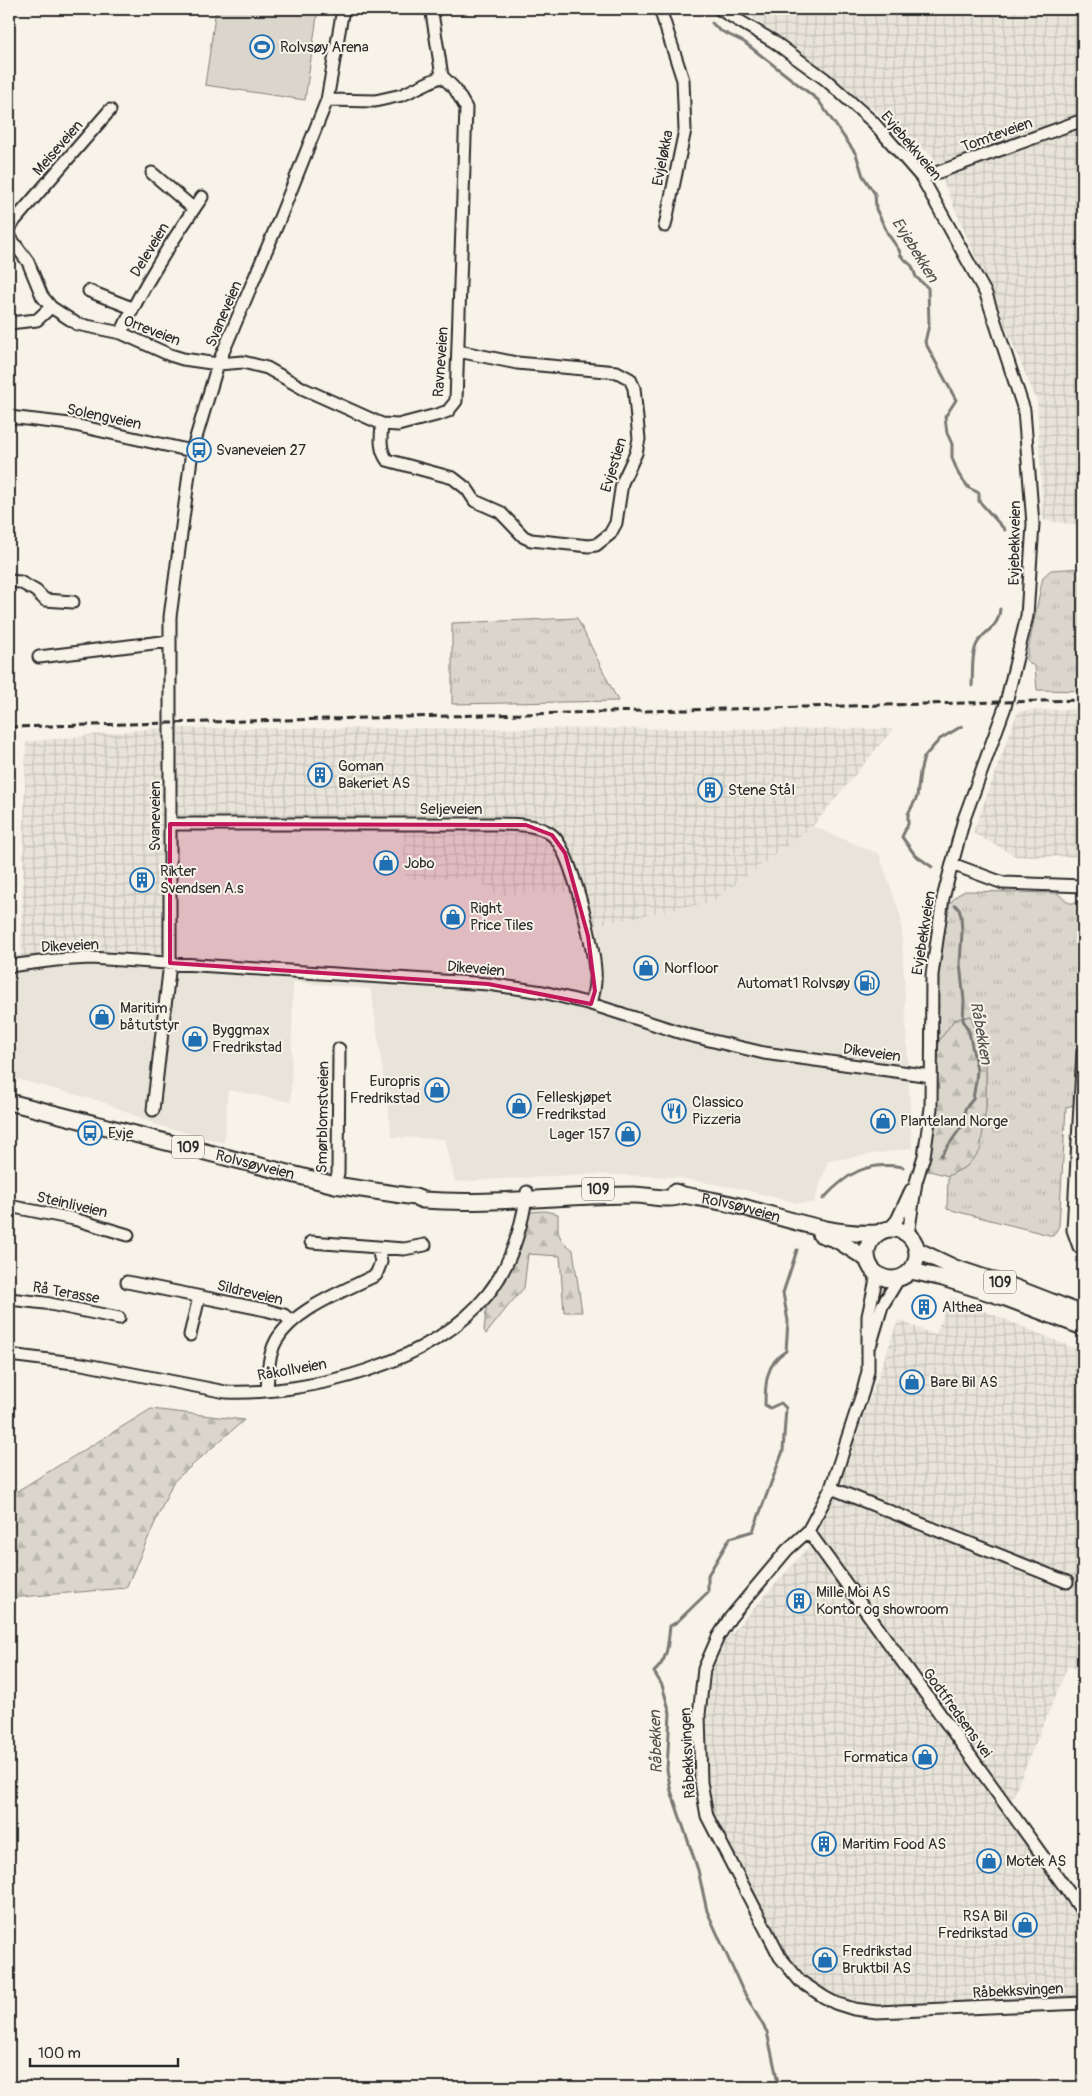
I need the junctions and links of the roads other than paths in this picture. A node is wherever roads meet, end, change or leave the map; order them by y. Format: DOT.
graph roads {
  1 [pos="343,9"];
  2 [pos="429,9"];
  3 [pos="660,9"];
  4 [pos="719,9"];
  5 [pos="442,76"];
  6 [pos="327,100"];
  7 [pos="110,110"];
  8 [pos="1083,120"];
  9 [pos="152,173"];
  10 [pos="922,178"];
  11 [pos="202,197"];
  12 [pos="194,209"];
  13 [pos="665,226"];
  14 [pos="9,227"];
  15 [pos="9,236"];
  16 [pos="89,291"];
  17 [pos="51,306"];
  18 [pos="132,308"];
  19 [pos="9,323"];
  20 [pos="121,333"];
  21 [pos="458,351"];
  22 [pos="218,364"];
  23 [pos="9,417"];
  24 [pos="382,424"];
  25 [pos="192,451"];
  26 [pos="9,581"];
  27 [pos="73,602"];
  28 [pos="170,641"];
  29 [pos="39,657"];
  30 [pos="170,824"];
  31 [pos="952,864"];
  32 [pos="1083,886"];
  33 [pos="170,963"];
  34 [pos="9,966"];
  35 [pos="591,1004"];
  36 [pos="339,1049"];
  37 [pos="1083,1051"];
  38 [pos="931,1076"];
  39 [pos="9,1102"];
  40 [pos="153,1110"];
  41 [pos="1082,1113"];
  42 [pos="916,1182"];
  43 [pos="335,1185"];
  44 [pos="520,1196"];
  45 [pos="9,1206"];
  46 [pos="799,1223"];
  47 [pos="883,1231"];
  48 [pos="128,1235"];
  49 [pos="908,1235"];
  50 [pos="310,1242"];
  51 [pos="424,1245"];
  52 [pos="1079,1247"];
  53 [pos="378,1248"];
  54 [pos="917,1250"];
  55 [pos="867,1259"];
  56 [pos="905,1274"];
  57 [pos="877,1275"];
  58 [pos="127,1282"];
  59 [pos="199,1296"];
  60 [pos="9,1299"];
  61 [pos="1083,1314"];
  62 [pos="119,1318"];
  63 [pos="291,1321"];
  64 [pos="1083,1327"];
  65 [pos="190,1335"];
  66 [pos="869,1347"];
  67 [pos="9,1355"];
  68 [pos="267,1391"];
  69 [pos="832,1488"];
  70 [pos="808,1531"];
  71 [pos="1067,1582"];
  72 [pos="1083,1912"];
  73 [pos="1083,2003"];
  1 -- 6 [label="street, Svaneveien"];
  2 -- 5 [label="street"];
  3 -- 13 [label="street, Evjeløkka"];
  4 -- 10 [label="street, Evjebekkveien"];
  5 -- 6 [label="street"];
  5 -- 21 [label="street, Ravneveien"];
  6 -- 22 [label="street, Svaneveien"];
  7 -- 14 [label="street, Meiseveien"];
  8 -- 10 [label="street, Tomteveien"];
  9 -- 12 [label="street"];
  10 -- 31 [label="street, Evjebekkveien"];
  11 -- 12 [label="street, Deleveien"];
  12 -- 18 [label="street, Deleveien"];
  15 -- 17 [label="street, Orreveien"];
  16 -- 18 [label="street"];
  17 -- 19 [label="street"];
  17 -- 20 [label="street, Orreveien"];
  18 -- 20 [label="street, Deleveien"];
  20 -- 22 [label="street, Orreveien"];
  21 -- 24 [label="street, Ravneveien"];
  21 -- 24 [label="street, Evjestien"];
  22 -- 24 [label="street, Ravneveien"];
  22 -- 25 [label="street, Svaneveien"];
  23 -- 25 [label="street, Solengveien"];
  25 -- 28 [label="street, Svaneveien"];
  26 -- 27 [label="street"];
  28 -- 29 [label="street"];
  28 -- 30 [label="street, Svaneveien"];
  30 -- 33 [label="street, Svaneveien"];
  30 -- 35 [label="street, Seljeveien"];
  31 -- 32 [label="street"];
  31 -- 38 [label="street, Evjebekkveien"];
  33 -- 34 [label="street, Dikeveien"];
  33 -- 35 [label="street, Dikeveien"];
  33 -- 40 [label="street, Svaneveien"];
  35 -- 38 [label="street, Dikeveien"];
  36 -- 43 [label="street, Smørblomstveien"];
  37 -- 41 [label="street"];
  38 -- 42 [label="street, Evjebekkveien"];
  39 -- 43 [label="main road, Rolvsøyveien / 109"];
  41 -- 52 [label="street"];
  42 -- 47 [label="street, Evjebekkveien"];
  42 -- 49 [label="street, Evjebekkveien"];
  43 -- 44 [label="main road, Rolvsøyveien / 109"];
  44 -- 46 [label="main road, Rolvsøyveien / 109"];
  44 -- 68 [label="street, Råkollveien"];
  45 -- 48 [label="street, Steinliveien"];
  46 -- 47 [label="main road, Rolvsøyveien / 109"];
  46 -- 55 [label="main road, Rolvsøyveien / 109"];
  47 -- 49 [label="main road, 109"];
  47 -- 55 [label="main road"];
  49 -- 54 [label="main road"];
  50 -- 53 [label="street"];
  51 -- 53 [label="street"];
  53 -- 63 [label="street"];
  54 -- 56 [label="main road"];
  54 -- 61 [label="main road, 109"];
  55 -- 57 [label="main road, 109"];
  56 -- 57 [label="main road, 109"];
  56 -- 64 [label="main road, 109"];
  56 -- 66 [label="street, Råbekksvingen"];
  57 -- 66 [label="street, Råbekksvingen"];
  58 -- 59 [label="street, Sildreveien"];
  59 -- 63 [label="street, Sildreveien"];
  59 -- 65 [label="street, Sildreveien"];
  60 -- 62 [label="street, Rå Terasse"];
  63 -- 68 [label="street"];
  66 -- 69 [label="street, Råbekksvingen"];
  67 -- 68 [label="street, Råkollveien"];
  69 -- 70 [label="street, Råbekksvingen"];
  69 -- 71 [label="street"];
  70 -- 72 [label="street, Godtfredsens vei"];
  70 -- 73 [label="street, Råbekksvingen"];
}
